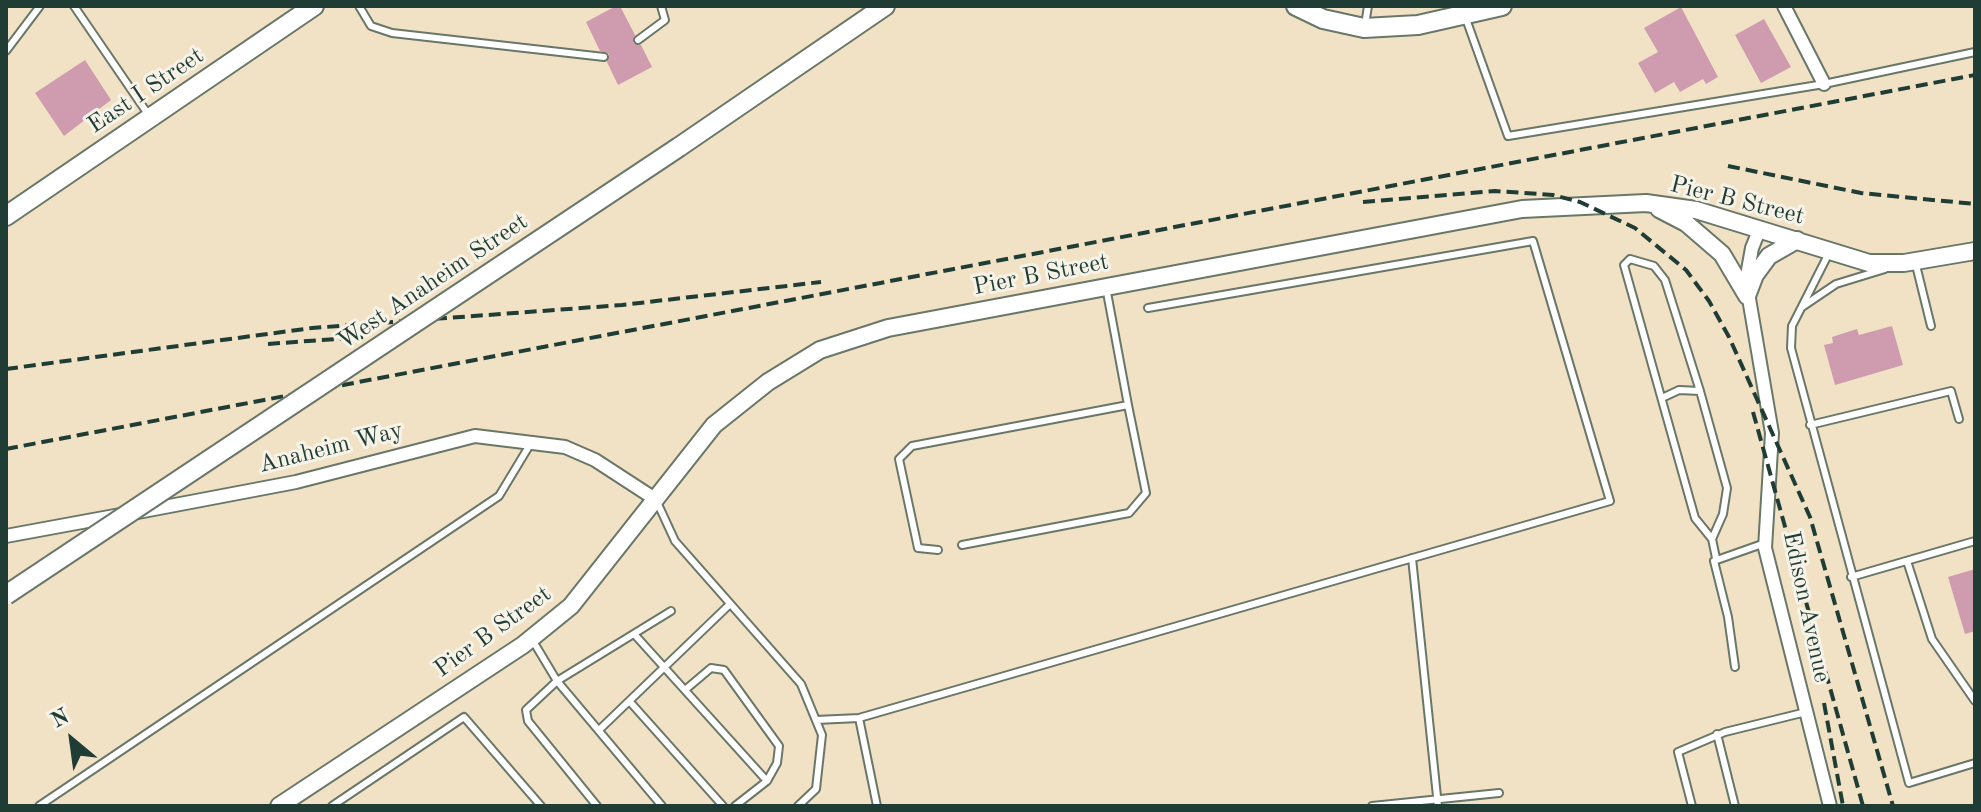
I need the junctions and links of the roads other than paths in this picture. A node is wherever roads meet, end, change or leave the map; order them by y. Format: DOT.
graph roads {
  1 [pos="40,6"];
  2 [pos="74,6"];
  3 [pos="314,6"];
  4 [pos="359,6"];
  5 [pos="661,6"];
  6 [pos="885,6"];
  7 [pos="1296,6"];
  8 [pos="1368,6"];
  9 [pos="1502,6"];
  10 [pos="1784,6"];
  11 [pos="1464,13"];
  12 [pos="1364,28"];
  13 [pos="638,40"];
  14 [pos="6,51"];
  15 [pos="1975,52"];
  16 [pos="604,57"];
  17 [pos="1824,84"];
  18 [pos="150,117"];
  19 [pos="1646,203"];
  20 [pos="6,216"];
  21 [pos="1760,228"];
  22 [pos="1797,240"];
  23 [pos="1830,251"];
  24 [pos="1975,251"];
  25 [pos="1910,262"];
  26 [pos="1106,287"];
  27 [pos="1747,296"];
  28 [pos="1148,308"];
  29 [pos="1799,309"];
  30 [pos="1931,326"];
  31 [pos="1700,391"];
  32 [pos="1662,398"];
  33 [pos="1128,405"];
  34 [pos="1959,419"];
  35 [pos="1810,425"];
  36 [pos="531,442"];
  37 [pos="655,499"];
  38 [pos="6,536"];
  39 [pos="1712,539"];
  40 [pos="1975,541"];
  41 [pos="1765,543"];
  42 [pos="962,545"];
  43 [pos="938,550"];
  44 [pos="1412,558"];
  45 [pos="1716,558"];
  46 [pos="1907,561"];
  47 [pos="1851,577"];
  48 [pos="6,595"];
  49 [pos="729,605"];
  50 [pos="671,611"];
  51 [pos="635,635"];
  52 [pos="531,638"];
  53 [pos="1735,667"];
  54 [pos="666,670"];
  55 [pos="557,681"];
  56 [pos="685,690"];
  57 [pos="1975,701"];
  58 [pos="631,703"];
  59 [pos="1806,712"];
  60 [pos="859,718"];
  61 [pos="816,720"];
  62 [pos="599,730"];
  63 [pos="1717,734"];
  64 [pos="1975,763"];
  65 [pos="767,781"];
  66 [pos="1499,793"];
  67 [pos="1437,803"];
  68 [pos="39,806"];
  69 [pos="279,806"];
  70 [pos="332,806"];
  71 [pos="541,806"];
  72 [pos="597,806"];
  73 [pos="662,806"];
  74 [pos="723,806"];
  75 [pos="735,806"];
  76 [pos="798,806"];
  77 [pos="877,806"];
  78 [pos="1372,806"];
  79 [pos="1692,806"];
  80 [pos="1735,806"];
  81 [pos="1830,806"];
  1 -- 14 [label="lane"];
  2 -- 18 [label="lane"];
  3 -- 18 [label="main road, East I Street"];
  4 -- 16 [label="lane"];
  5 -- 13 [label="lane"];
  6 -- 48 [label="main road, West Anaheim Street, bridge"];
  7 -- 12 [label="main road"];
  8 -- 12 [label="lane"];
  9 -- 11 [label="main road"];
  10 -- 17 [label="street"];
  11 -- 12 [label="main road"];
  11 -- 17 [label="lane"];
  15 -- 17 [label="lane"];
  18 -- 20 [label="main road, East I Street"];
  19 -- 21 [label="street, Pier B Street"];
  19 -- 26 [label="street, Pier B Street"];
  19 -- 27 [label="street"];
  21 -- 22 [label="street, Pier B Street"];
  21 -- 27 [label="street, Edison Avenue"];
  22 -- 23 [label="street, Pier B Street"];
  22 -- 27 [label="street"];
  23 -- 25 [label="street, Pier B Street"];
  23 -- 29 [label="lane"];
  24 -- 25 [label="street, Pier B Street"];
  25 -- 29 [label="lane"];
  25 -- 30 [label="lane"];
  26 -- 33 [label="lane"];
  26 -- 37 [label="street, Pier B Street"];
  27 -- 41 [label="street, Edison Avenue"];
  28 -- 44 [label="lane"];
  29 -- 35 [label="lane"];
  31 -- 32 [label="lane"];
  31 -- 32 [label="lane"];
  31 -- 39 [label="lane"];
  32 -- 39 [label="lane"];
  33 -- 42 [label="lane"];
  33 -- 43 [label="lane"];
  34 -- 35 [label="lane"];
  35 -- 47 [label="lane"];
  36 -- 37 [label="street, Anaheim Way"];
  36 -- 38 [label="street, Anaheim Way"];
  36 -- 68 [label="lane"];
  37 -- 49 [label="lane"];
  37 -- 52 [label="street, Pier B Street"];
  39 -- 45 [label="lane"];
  40 -- 46 [label="lane"];
  41 -- 45 [label="lane"];
  41 -- 59 [label="street, Edison Avenue"];
  44 -- 60 [label="lane"];
  44 -- 67 [label="lane"];
  45 -- 53 [label="lane"];
  46 -- 47 [label="lane"];
  46 -- 57 [label="lane"];
  47 -- 64 [label="lane"];
  49 -- 54 [label="lane"];
  49 -- 61 [label="lane"];
  50 -- 51 [label="lane"];
  51 -- 54 [label="lane"];
  51 -- 55 [label="lane"];
  52 -- 55 [label="lane"];
  52 -- 69 [label="street, Pier B Street"];
  54 -- 56 [label="lane"];
  54 -- 58 [label="lane"];
  55 -- 62 [label="lane"];
  55 -- 72 [label="lane"];
  56 -- 65 [label="lane"];
  56 -- 65 [label="lane"];
  58 -- 62 [label="lane"];
  58 -- 74 [label="lane"];
  59 -- 63 [label="lane"];
  59 -- 81 [label="street, Edison Avenue"];
  60 -- 61 [label="lane"];
  60 -- 77 [label="lane"];
  61 -- 76 [label="lane"];
  62 -- 73 [label="lane"];
  63 -- 79 [label="lane"];
  63 -- 80 [label="lane"];
  65 -- 75 [label="lane"];
  66 -- 67 [label="lane"];
  67 -- 78 [label="lane"];
  70 -- 71 [label="lane"];
}
